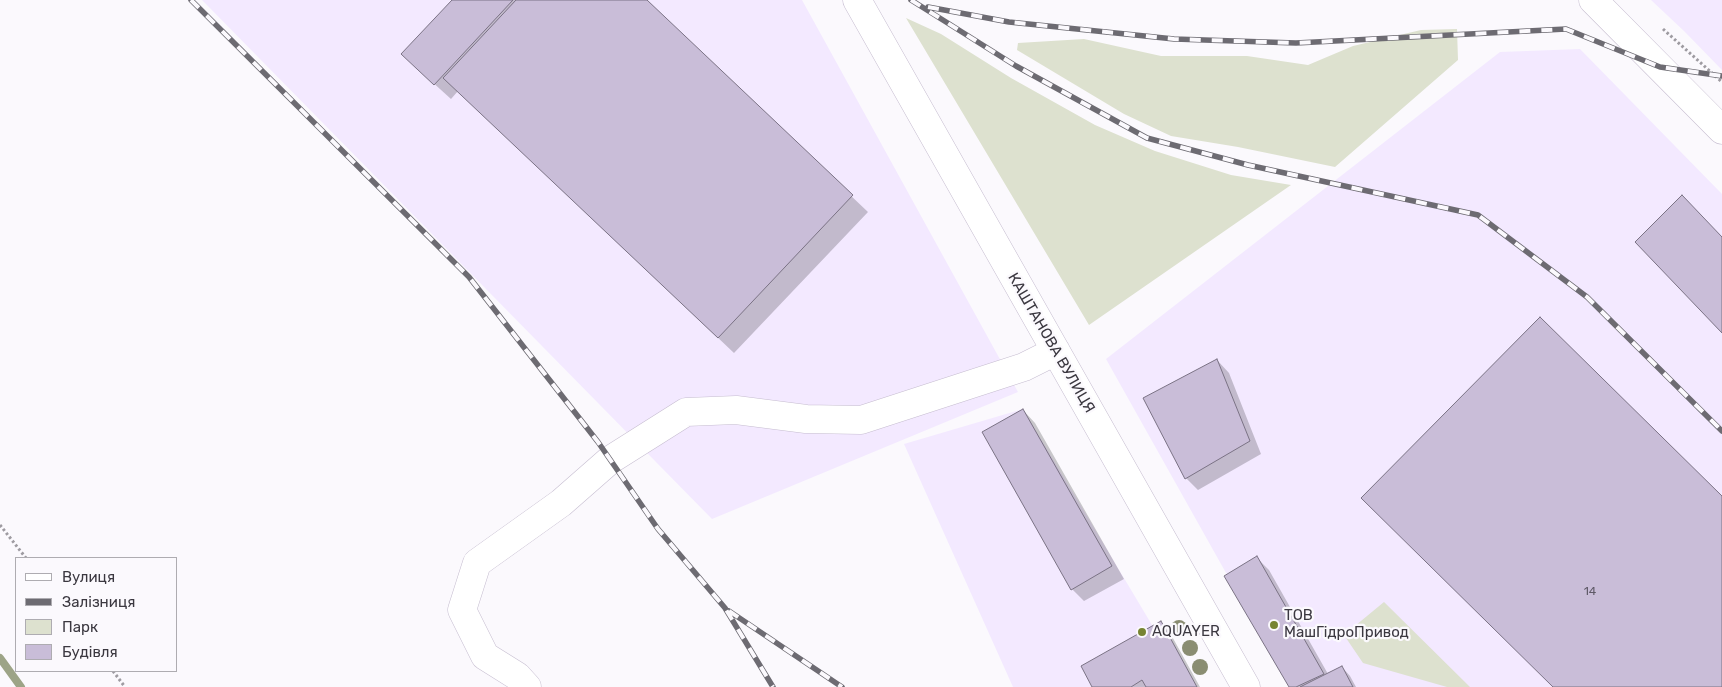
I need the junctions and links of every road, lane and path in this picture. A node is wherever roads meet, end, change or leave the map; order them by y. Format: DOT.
graph roads {
  1 [pos="857,0"];
  2 [pos="1593,0"];
  3 [pos="1659,25"];
  4 [pos="1722,82"];
  5 [pos="1722,130"];
  6 [pos="1056,351"];
  7 [pos="0,524"];
  8 [pos="25,557"];
  9 [pos="114,672"];
  10 [pos="125,687"];
  11 [pos="527,687"];
  12 [pos="1246,687"];
  1 -- 6 [label="street, КАШТАНОВА ВУЛИЦЯ"];
  2 -- 5 [label="street"];
  3 -- 4 [label="path"];
  6 -- 11 [label="street"];
  6 -- 12 [label="street, КАШТАНОВА ВУЛИЦЯ"];
  7 -- 8 [label="path"];
  9 -- 10 [label="path"];
}
